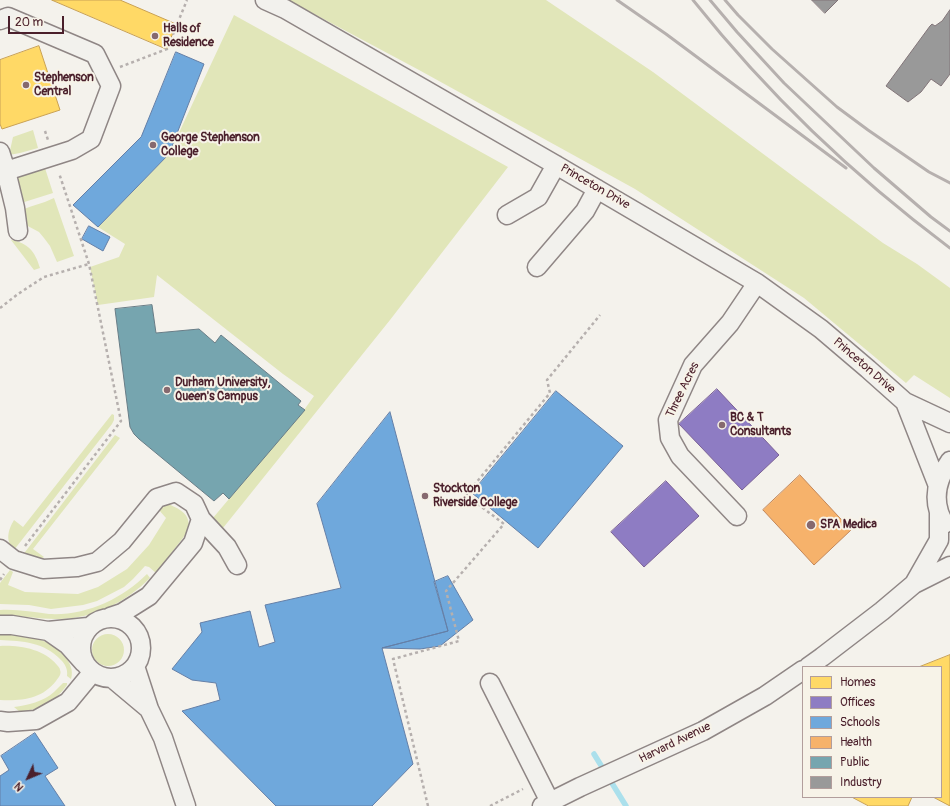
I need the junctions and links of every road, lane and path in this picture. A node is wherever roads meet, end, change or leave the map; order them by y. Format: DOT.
graph roads {
  1 [pos="187,0"];
  2 [pos="266,0"];
  3 [pos="0,20"];
  4 [pos="105,73"];
  5 [pos="45,130"];
  6 [pos="0,152"];
  7 [pos="54,156"];
  8 [pos="556,165"];
  9 [pos="6,171"];
  10 [pos="597,189"];
  11 [pos="507,214"];
  12 [pos="18,231"];
  13 [pos="89,264"];
  14 [pos="537,267"];
  15 [pos="757,283"];
  16 [pos="0,308"];
  17 [pos="600,315"];
  18 [pos="905,402"];
  19 [pos="950,423"];
  20 [pos="950,461"];
  21 [pos="938,486"];
  22 [pos="939,512"];
  23 [pos="737,516"];
  24 [pos="201,519"];
  25 [pos="950,532"];
  26 [pos="0,549"];
  27 [pos="14,560"];
  28 [pos="238,565"];
  29 [pos="950,566"];
  30 [pos="0,580"];
  31 [pos="914,584"];
  32 [pos="149,596"];
  33 [pos="110,617"];
  34 [pos="0,625"];
  35 [pos="88,627"];
  36 [pos="48,631"];
  37 [pos="137,633"];
  38 [pos="135,666"];
  39 [pos="810,666"];
  40 [pos="88,668"];
  41 [pos="802,671"];
  42 [pos="112,678"];
  43 [pos="490,683"];
  44 [pos="149,709"];
  45 [pos="0,721"];
  46 [pos="539,780"];
  47 [pos="546,804"];
  48 [pos="186,806"];
  49 [pos="428,806"];
  50 [pos="490,806"];
  1 -- 4 [label="path"];
  2 -- 8 [label="street, Princeton Drive"];
  3 -- 4 [label="street"];
  4 -- 7 [label="street"];
  5 -- 7 [label="path"];
  6 -- 9 [label="street"];
  7 -- 9 [label="street"];
  7 -- 13 [label="path"];
  8 -- 10 [label="street, Princeton Drive"];
  8 -- 11 [label="street"];
  9 -- 12 [label="street"];
  10 -- 14 [label="street"];
  10 -- 15 [label="street, Princeton Drive"];
  13 -- 16 [label="path"];
  13 -- 27 [label="path"];
  15 -- 18 [label="street, Princeton Drive"];
  15 -- 23 [label="street, Three Acres"];
  17 -- 49 [label="path"];
  18 -- 19 [label="street, Princeton Drive"];
  18 -- 21 [label="street, Princeton Drive"];
  20 -- 21 [label="street"];
  21 -- 22 [label="street"];
  22 -- 25 [label="street"];
  22 -- 31 [label="street"];
  24 -- 27 [label="street"];
  24 -- 28 [label="street"];
  24 -- 32 [label="street"];
  26 -- 27 [label="street"];
  27 -- 30 [label="path"];
  29 -- 31 [label="street"];
  31 -- 39 [label="street"];
  32 -- 33 [label="street"];
  32 -- 37 [label="street"];
  33 -- 35 [label="street"];
  33 -- 37 [label="street"];
  34 -- 36 [label="street"];
  35 -- 36 [label="street"];
  35 -- 40 [label="street"];
  36 -- 40 [label="street"];
  37 -- 38 [label="street"];
  38 -- 42 [label="street"];
  38 -- 44 [label="street"];
  40 -- 42 [label="street"];
  40 -- 45 [label="street"];
  41 -- 47 [label="street, Harvard Avenue"];
  42 -- 44 [label="street"];
  43 -- 46 [label="street"];
  44 -- 48 [label="street"];
  46 -- 47 [label="street"];
  46 -- 50 [label="path"];
}
